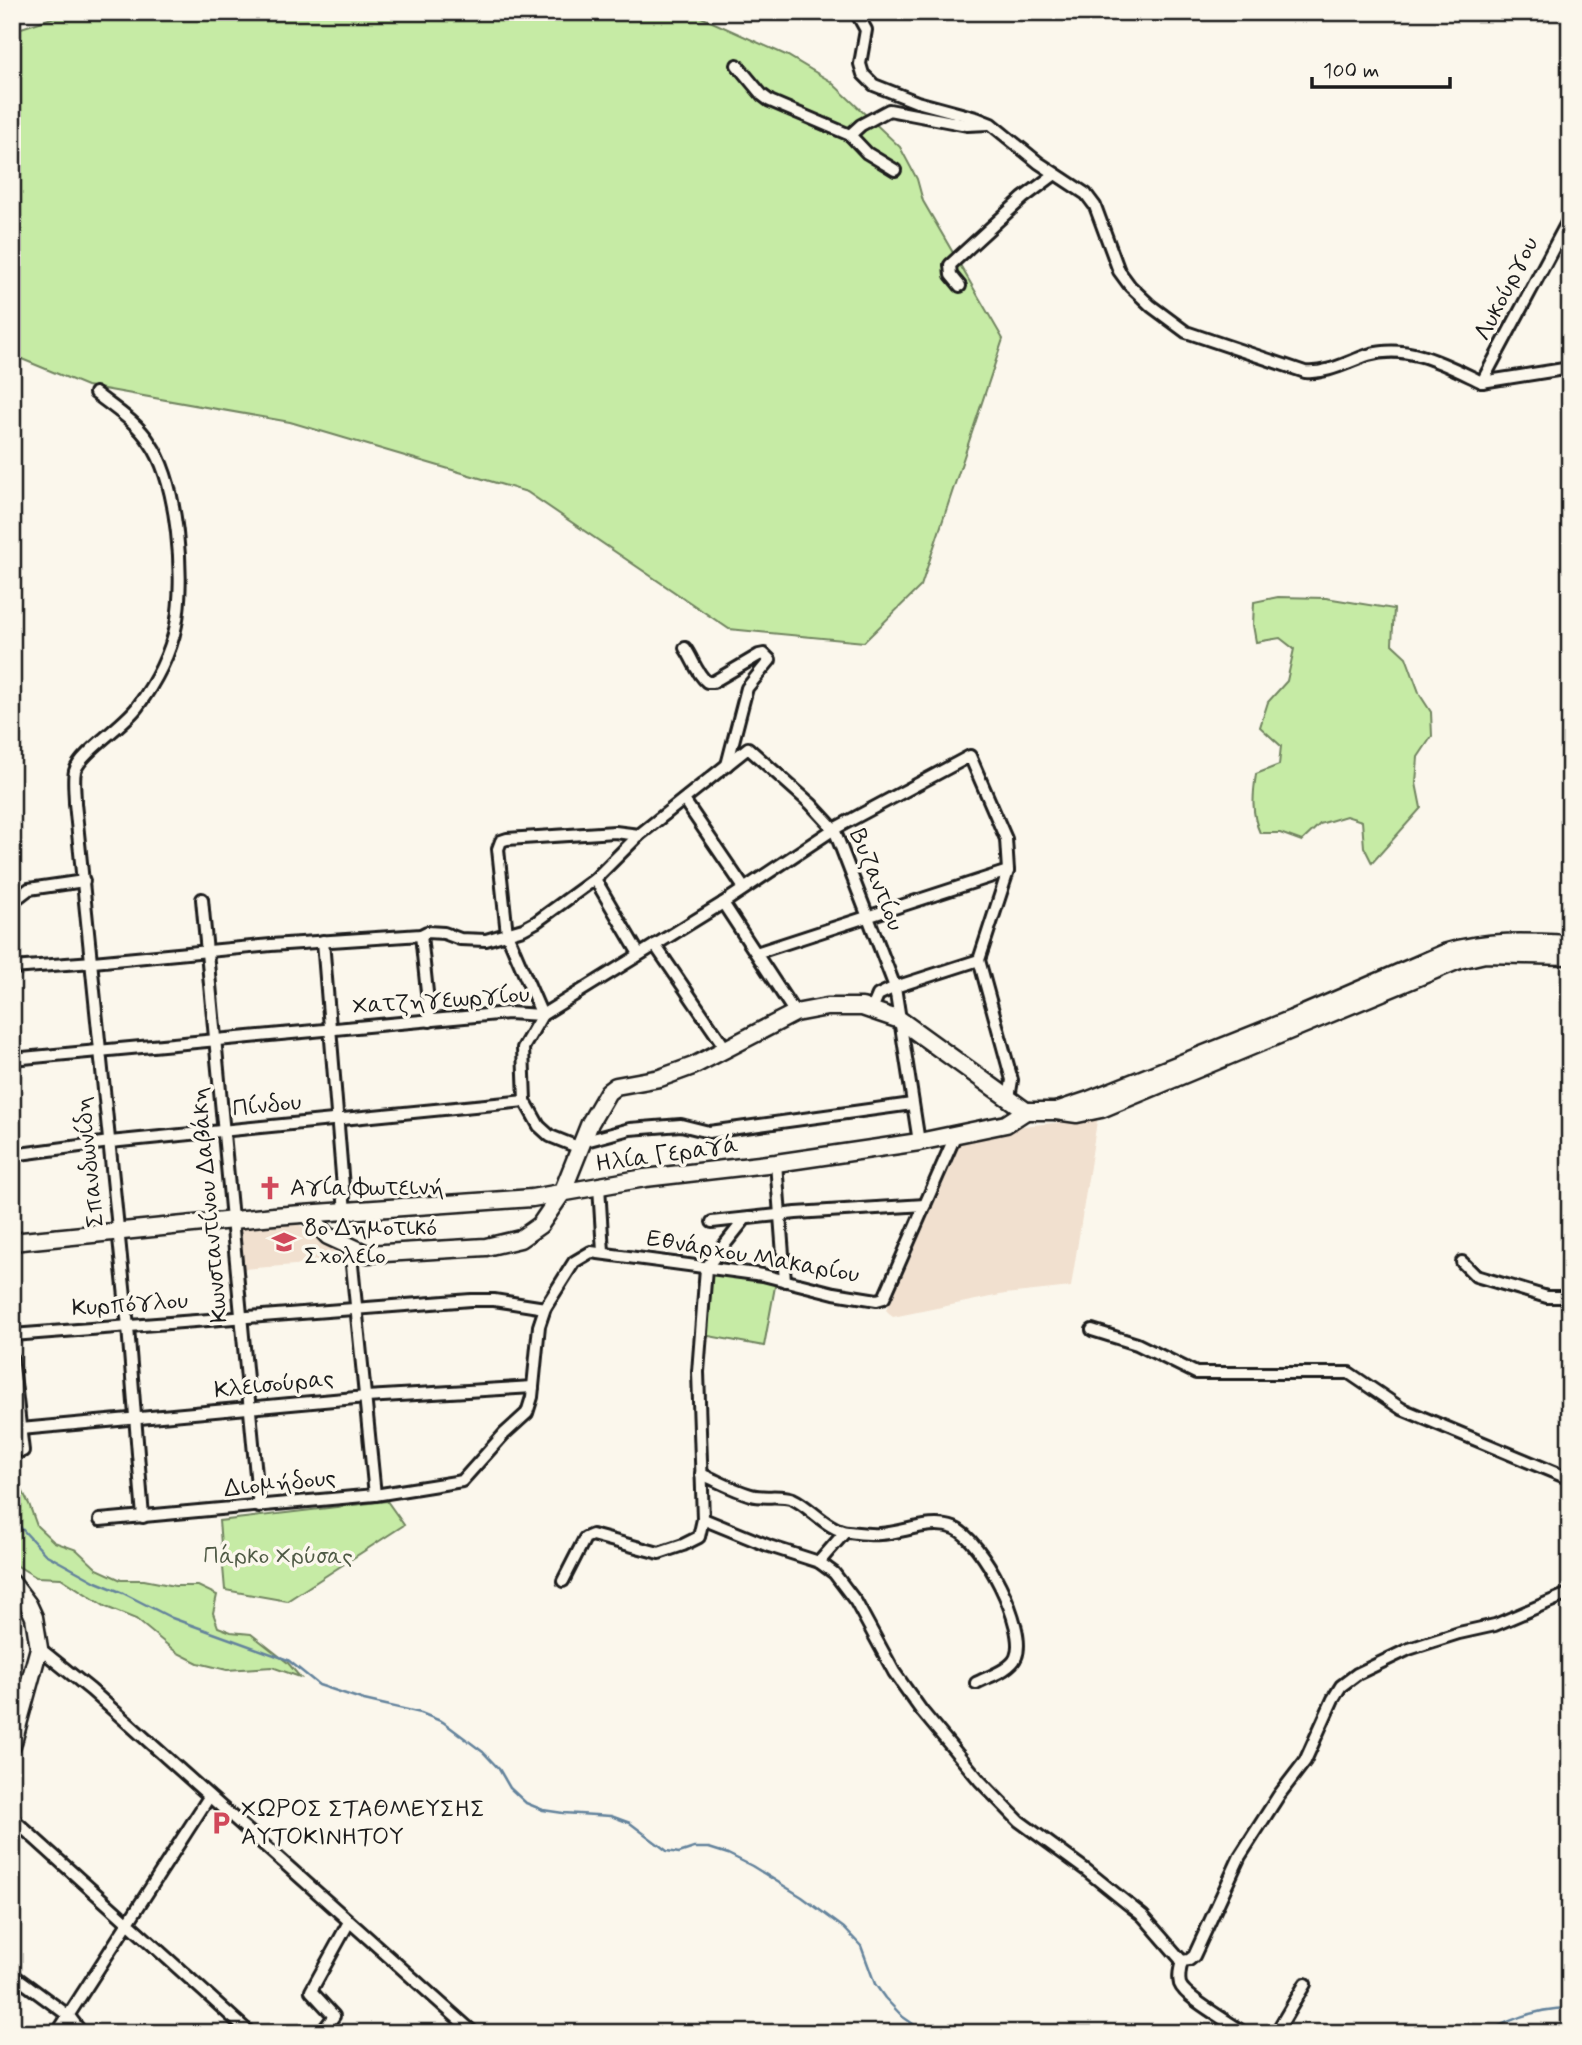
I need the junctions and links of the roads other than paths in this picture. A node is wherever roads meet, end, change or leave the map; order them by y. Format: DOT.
graph roads {
  1 [pos="856,12"];
  2 [pos="737,65"];
  3 [pos="991,124"];
  4 [pos="850,135"];
  5 [pos="895,170"];
  6 [pos="1055,174"];
  7 [pos="1570,217"];
  8 [pos="960,286"];
  9 [pos="1570,368"];
  10 [pos="1482,382"];
  11 [pos="95,393"];
  12 [pos="685,648"];
  13 [pos="727,765"];
  14 [pos="684,800"];
  15 [pos="834,829"];
  16 [pos="639,835"];
  17 [pos="1008,871"];
  18 [pos="595,879"];
  19 [pos="84,881"];
  20 [pos="744,888"];
  21 [pos="202,899"];
  22 [pos="12,902"];
  23 [pos="723,903"];
  24 [pos="868,918"];
  25 [pos="507,934"];
  26 [pos="421,935"];
  27 [pos="323,940"];
  28 [pos="1570,944"];
  29 [pos="655,945"];
  30 [pos="208,950"];
  31 [pos="756,953"];
  32 [pos="639,954"];
  33 [pos="1570,956"];
  34 [pos="979,960"];
  35 [pos="93,962"];
  36 [pos="12,968"];
  37 [pos="895,987"];
  38 [pos="872,1009"];
  39 [pos="795,1013"];
  40 [pos="542,1015"];
  41 [pos="900,1020"];
  42 [pos="430,1021"];
  43 [pos="332,1030"];
  44 [pos="216,1041"];
  45 [pos="726,1049"];
  46 [pos="100,1052"];
  47 [pos="12,1059"];
  48 [pos="1009,1098"];
  49 [pos="525,1101"];
  50 [pos="912,1104"];
  51 [pos="1026,1111"];
  52 [pos="1056,1111"];
  53 [pos="339,1120"];
  54 [pos="225,1132"];
  55 [pos="956,1134"];
  56 [pos="110,1142"];
  57 [pos="919,1142"];
  58 [pos="581,1145"];
  59 [pos="12,1155"];
  60 [pos="776,1163"];
  61 [pos="600,1186"];
  62 [pos="562,1193"];
  63 [pos="925,1205"];
  64 [pos="345,1212"];
  65 [pos="307,1215"];
  66 [pos="780,1215"];
  67 [pos="745,1219"];
  68 [pos="232,1220"];
  69 [pos="712,1222"];
  70 [pos="118,1231"];
  71 [pos="12,1242"];
  72 [pos="354,1249"];
  73 [pos="603,1252"];
  74 [pos="1462,1262"];
  75 [pos="706,1268"];
  76 [pos="785,1281"];
  77 [pos="1570,1297"];
  78 [pos="356,1307"];
  79 [pos="545,1308"];
  80 [pos="240,1317"];
  81 [pos="128,1328"];
  82 [pos="1092,1330"];
  83 [pos="12,1335"];
  84 [pos="12,1357"];
  85 [pos="533,1387"];
  86 [pos="366,1397"];
  87 [pos="250,1409"];
  88 [pos="134,1420"];
  89 [pos="20,1429"];
  90 [pos="23,1451"];
  91 [pos="701,1474"];
  92 [pos="1570,1479"];
  93 [pos="375,1495"];
  94 [pos="259,1507"];
  95 [pos="143,1517"];
  96 [pos="703,1519"];
  97 [pos="100,1520"];
  98 [pos="845,1532"];
  99 [pos="819,1562"];
  100 [pos="563,1581"];
  101 [pos="12,1583"];
  102 [pos="1570,1593"];
  103 [pos="39,1648"];
  104 [pos="976,1683"];
  105 [pos="12,1746"];
  106 [pos="209,1797"];
  107 [pos="12,1818"];
  108 [pos="349,1922"];
  109 [pos="128,1923"];
  110 [pos="1182,1961"];
  111 [pos="12,1974"];
  112 [pos="1305,1984"];
  113 [pos="69,2016"];
  114 [pos="238,2022"];
  115 [pos="57,2033"];
  116 [pos="82,2033"];
  117 [pos="230,2033"];
  118 [pos="250,2033"];
  119 [pos="321,2033"];
  120 [pos="474,2033"];
  121 [pos="1244,2033"];
  122 [pos="1276,2033"];
  1 -- 3 [label="street"];
  2 -- 4 [label="street"];
  3 -- 4 [label="street"];
  3 -- 6 [label="street"];
  4 -- 5 [label="street"];
  6 -- 8 [label="street"];
  6 -- 10 [label="street"];
  7 -- 10 [label="street, Λυκούργου"];
  9 -- 10 [label="street"];
  11 -- 19 [label="street, Σπανδωνίδη"];
  12 -- 13 [label="street"];
  13 -- 14 [label="street"];
  13 -- 15 [label="street, Βυζαντίου"];
  14 -- 16 [label="street"];
  14 -- 20 [label="street"];
  15 -- 17 [label="street, Χατζηγεωργίου"];
  15 -- 20 [label="street, Χατζηγεωργίου"];
  15 -- 24 [label="street, Βυζαντίου"];
  16 -- 18 [label="street"];
  16 -- 25 [label="street"];
  17 -- 24 [label="street"];
  17 -- 34 [label="street"];
  18 -- 25 [label="street"];
  18 -- 32 [label="street"];
  19 -- 22 [label="street"];
  19 -- 35 [label="street, Σπανδωνίδη"];
  20 -- 23 [label="street, Χατζηγεωργίου"];
  21 -- 30 [label="street, Κωνσταντίνου Δαβάκη"];
  23 -- 29 [label="street, Χατζηγεωργίου"];
  23 -- 31 [label="street"];
  24 -- 31 [label="street"];
  24 -- 37 [label="street, Βυζαντίου"];
  25 -- 26 [label="street"];
  25 -- 40 [label="street"];
  26 -- 27 [label="street"];
  26 -- 42 [label="street"];
  27 -- 30 [label="street"];
  27 -- 43 [label="street"];
  28 -- 52 [label="street"];
  29 -- 32 [label="street, Χατζηγεωργίου"];
  29 -- 45 [label="street"];
  30 -- 35 [label="street"];
  30 -- 44 [label="street, Κωνσταντίνου Δαβάκη"];
  31 -- 39 [label="street"];
  32 -- 40 [label="street, Χατζηγεωργίου"];
  33 -- 52 [label="street"];
  34 -- 37 [label="street"];
  34 -- 48 [label="street"];
  35 -- 36 [label="street"];
  35 -- 46 [label="street, Σπανδωνίδη"];
  37 -- 38 [label="street"];
  37 -- 41 [label="street, Βυζαντίου"];
  38 -- 39 [label="street"];
  38 -- 41 [label="street"];
  39 -- 45 [label="street"];
  40 -- 42 [label="street, Χατζηγεωργίου"];
  40 -- 49 [label="street"];
  41 -- 48 [label="street"];
  41 -- 50 [label="street, Βυζαντίου"];
  42 -- 43 [label="street, Χατζηγεωργίου"];
  43 -- 44 [label="street, Χατζηγεωργίου"];
  43 -- 53 [label="street"];
  44 -- 46 [label="street, Χατζηγεωργίου"];
  44 -- 54 [label="street, Κωνσταντίνου Δαβάκη"];
  45 -- 58 [label="street"];
  46 -- 47 [label="street, Χατζηγεωργίου"];
  46 -- 56 [label="street, Σπανδωνίδη"];
  48 -- 51 [label="street"];
  49 -- 53 [label="street, Πίνδου"];
  49 -- 58 [label="street"];
  50 -- 57 [label="street, Βυζαντίου"];
  50 -- 58 [label="street"];
  51 -- 52 [label="street"];
  51 -- 55 [label="street, Ηλία Γεραγά"];
  53 -- 54 [label="street, Πίνδου"];
  53 -- 64 [label="street"];
  54 -- 56 [label="street, Πίνδου"];
  54 -- 68 [label="street, Κωνσταντίνου Δαβάκη"];
  55 -- 57 [label="street, Ηλία Γεραγά"];
  55 -- 63 [label="street, Εθνάρχου Μακαρίου"];
  56 -- 59 [label="street, Πίνδου"];
  56 -- 70 [label="street, Σπανδωνίδη"];
  57 -- 60 [label="street, Ηλία Γεραγά"];
  58 -- 62 [label="street"];
  60 -- 61 [label="street, Ηλία Γεραγά"];
  60 -- 66 [label="street"];
  61 -- 62 [label="street, Ηλία Γεραγά"];
  61 -- 73 [label="street"];
  62 -- 64 [label="street, Ηλία Γεραγά"];
  62 -- 72 [label="street"];
  63 -- 66 [label="street"];
  63 -- 76 [label="street, Εθνάρχου Μακαρίου"];
  64 -- 65 [label="street, Ηλία Γεραγά"];
  65 -- 68 [label="street, Ηλία Γεραγά"];
  65 -- 72 [label="street"];
  66 -- 67 [label="street"];
  66 -- 76 [label="street"];
  67 -- 69 [label="street"];
  67 -- 75 [label="street"];
  68 -- 70 [label="street, Ηλία Γεραγά"];
  68 -- 80 [label="street, Κωνσταντίνου Δαβάκη"];
  70 -- 71 [label="street, Ηλία Γεραγά"];
  70 -- 81 [label="street, Σπανδωνίδη"];
  72 -- 78 [label="street"];
  73 -- 75 [label="street, Εθνάρχου Μακαρίου"];
  73 -- 79 [label="street"];
  74 -- 77 [label="street"];
  75 -- 76 [label="street, Εθνάρχου Μακαρίου"];
  75 -- 91 [label="street"];
  78 -- 79 [label="street, Κυρπόγλου"];
  78 -- 80 [label="street, Κυρπόγλου"];
  78 -- 86 [label="street"];
  79 -- 85 [label="street"];
  80 -- 81 [label="street, Κυρπόγλου"];
  80 -- 87 [label="street, Κωνσταντίνου Δαβάκη"];
  81 -- 83 [label="street, Κυρπόγλου"];
  81 -- 88 [label="street, Σπανδωνίδη"];
  82 -- 92 [label="street"];
  84 -- 89 [label="street"];
  85 -- 86 [label="street, Κλεισούρας"];
  85 -- 93 [label="street, Διομήδους"];
  86 -- 87 [label="street, Κλεισούρας"];
  86 -- 93 [label="street"];
  87 -- 88 [label="street, Κλεισούρας"];
  87 -- 94 [label="street, Κωνσταντίνου Δαβάκη"];
  88 -- 89 [label="street, Κλεισούρας"];
  88 -- 95 [label="street, Σπανδωνίδη"];
  89 -- 90 [label="street"];
  91 -- 96 [label="street"];
  91 -- 98 [label="street"];
  93 -- 94 [label="street, Διομήδους"];
  94 -- 95 [label="street, Διομήδους"];
  95 -- 97 [label="street, Διομήδους"];
  96 -- 99 [label="street"];
  96 -- 100 [label="street"];
  98 -- 99 [label="street"];
  98 -- 104 [label="street"];
  99 -- 110 [label="street"];
  101 -- 103 [label="street"];
  102 -- 110 [label="street"];
  103 -- 105 [label="street"];
  103 -- 106 [label="street"];
  106 -- 108 [label="street"];
  106 -- 109 [label="street"];
  107 -- 109 [label="street"];
  108 -- 119 [label="street"];
  108 -- 120 [label="street"];
  109 -- 113 [label="street"];
  109 -- 114 [label="street"];
  110 -- 121 [label="street"];
  111 -- 113 [label="street"];
  112 -- 122 [label="street"];
  113 -- 115 [label="street"];
  113 -- 116 [label="street"];
  114 -- 117 [label="street"];
  114 -- 118 [label="street"];
}
